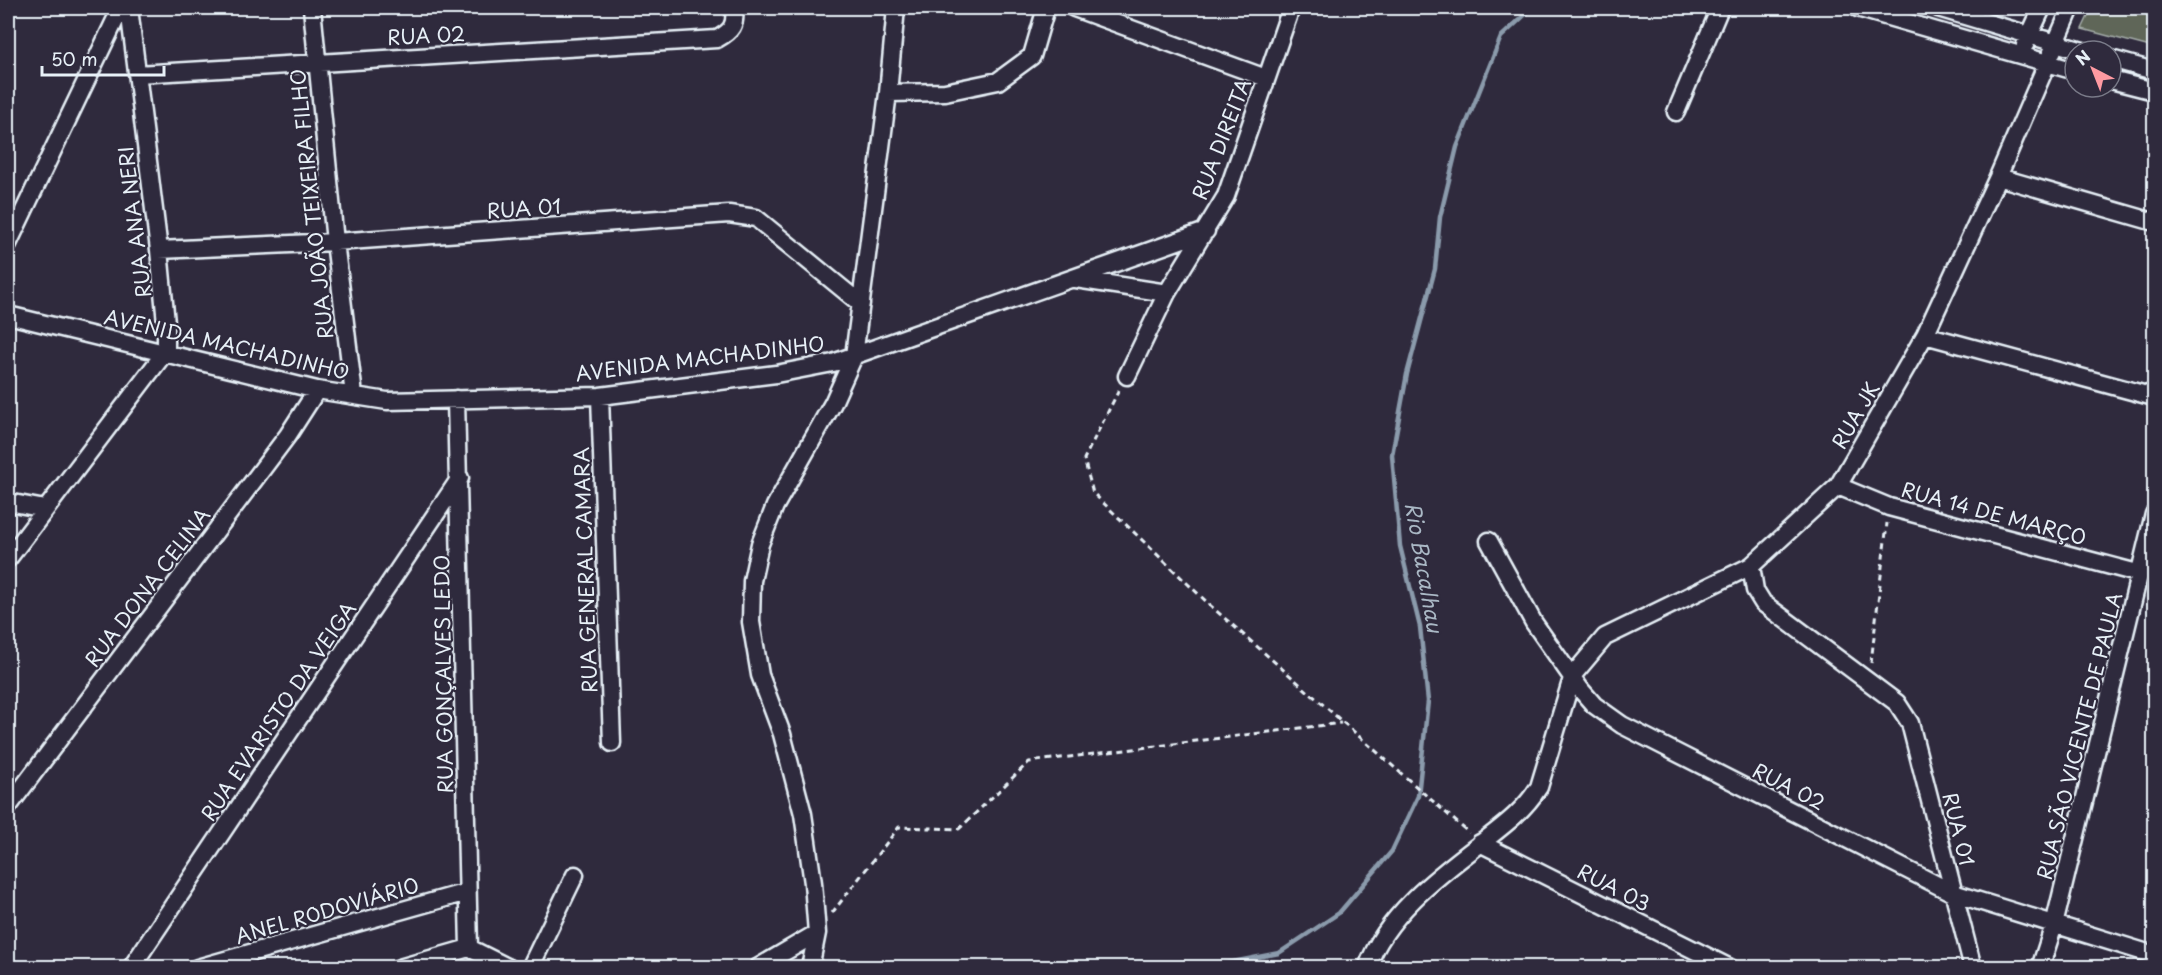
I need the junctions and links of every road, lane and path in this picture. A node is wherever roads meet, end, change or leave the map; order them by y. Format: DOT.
graph roads {
  1 [pos="122,8"];
  2 [pos="129,8"];
  3 [pos="312,8"];
  4 [pos="734,8"];
  5 [pos="896,8"];
  6 [pos="1046,8"];
  7 [pos="1074,8"];
  8 [pos="1291,8"];
  9 [pos="1720,8"];
  10 [pos="1857,8"];
  11 [pos="1938,8"];
  12 [pos="2042,8"];
  13 [pos="2071,8"];
  14 [pos="2029,34"];
  15 [pos="2054,43"];
  16 [pos="2063,45"];
  17 [pos="2021,57"];
  18 [pos="317,62"];
  19 [pos="2123,62"];
  20 [pos="2044,64"];
  21 [pos="2063,68"];
  22 [pos="2154,71"];
  23 [pos="137,74"];
  24 [pos="1266,78"];
  25 [pos="2123,83"];
  26 [pos="2154,91"];
  27 [pos="888,93"];
  28 [pos="1676,112"];
  29 [pos="1998,177"];
  30 [pos="2154,222"];
  31 [pos="1206,231"];
  32 [pos="334,242"];
  33 [pos="8,243"];
  34 [pos="159,250"];
  35 [pos="1075,279"];
  36 [pos="1167,293"];
  37 [pos="861,304"];
  38 [pos="8,315"];
  39 [pos="1925,335"];
  40 [pos="166,351"];
  41 [pos="854,356"];
  42 [pos="1127,375"];
  43 [pos="317,390"];
  44 [pos="354,395"];
  45 [pos="600,396"];
  46 [pos="2154,397"];
  47 [pos="456,399"];
  48 [pos="460,478"];
  49 [pos="1838,486"];
  50 [pos="8,502"];
  51 [pos="1889,507"];
  52 [pos="45,509"];
  53 [pos="2154,514"];
  54 [pos="1489,541"];
  55 [pos="8,559"];
  56 [pos="1751,566"];
  57 [pos="2140,574"];
  58 [pos="1573,675"];
  59 [pos="1868,682"];
  60 [pos="1341,723"];
  61 [pos="612,743"];
  62 [pos="8,807"];
  63 [pos="1480,843"];
  64 [pos="575,875"];
  65 [pos="467,892"];
  66 [pos="1953,893"];
  67 [pos="2054,925"];
  68 [pos="817,933"];
  69 [pos="469,948"];
  70 [pos="2154,956"];
  71 [pos="131,968"];
  72 [pos="197,968"];
  73 [pos="399,968"];
  74 [pos="509,968"];
  75 [pos="530,968"];
  76 [pos="757,968"];
  77 [pos="810,968"];
  78 [pos="1367,968"];
  79 [pos="1730,968"];
  80 [pos="1973,968"];
  81 [pos="2040,968"];
  1 -- 33 [label="street"];
  2 -- 23 [label="street, RUA ANA NERI"];
  3 -- 18 [label="street, RUA JOÃO TEIXEIRA FILHO"];
  4 -- 18 [label="street, RUA 02"];
  5 -- 27 [label="street"];
  6 -- 27 [label="street"];
  7 -- 24 [label="street"];
  8 -- 24 [label="street, RUA DIREITA"];
  9 -- 28 [label="street"];
  10 -- 17 [label="street"];
  11 -- 14 [label="street"];
  12 -- 14 [label="street"];
  13 -- 15 [label="street, RUA JK"];
  14 -- 15 [label="street"];
  14 -- 17 [label="street"];
  15 -- 16 [label="street"];
  15 -- 20 [label="street, RUA JK"];
  17 -- 20 [label="street"];
  18 -- 23 [label="street, RUA 02"];
  18 -- 32 [label="street, RUA JOÃO TEIXEIRA FILHO"];
  19 -- 22 [label="street"];
  20 -- 21 [label="street"];
  20 -- 29 [label="street, RUA JK"];
  23 -- 34 [label="street, RUA ANA NERI"];
  24 -- 31 [label="street, RUA DIREITA"];
  25 -- 26 [label="street"];
  27 -- 37 [label="street"];
  29 -- 30 [label="street"];
  29 -- 39 [label="street, RUA JK"];
  31 -- 35 [label="street, AVENIDA MACHADINHO"];
  31 -- 36 [label="street, RUA DIREITA"];
  32 -- 34 [label="street, RUA 01"];
  32 -- 37 [label="street, RUA 01"];
  32 -- 44 [label="street, RUA JOÃO TEIXEIRA FILHO"];
  34 -- 40 [label="street, RUA ANA NERI"];
  35 -- 36 [label="street"];
  35 -- 41 [label="street, AVENIDA MACHADINHO"];
  36 -- 42 [label="street, RUA DIREITA"];
  37 -- 41 [label="street"];
  38 -- 40 [label="street, AVENIDA MACHADINHO"];
  39 -- 46 [label="street"];
  39 -- 49 [label="street, RUA JK"];
  40 -- 43 [label="street, AVENIDA MACHADINHO"];
  40 -- 52 [label="street"];
  41 -- 45 [label="street, AVENIDA MACHADINHO"];
  41 -- 68 [label="street"];
  42 -- 60 [label="path"];
  43 -- 44 [label="street, AVENIDA MACHADINHO"];
  43 -- 62 [label="street, RUA DONA CELINA"];
  44 -- 47 [label="street, AVENIDA MACHADINHO"];
  45 -- 47 [label="street, AVENIDA MACHADINHO"];
  45 -- 61 [label="street, RUA GENERAL CAMARA"];
  47 -- 48 [label="street, RUA GONÇALVES LEDO"];
  48 -- 65 [label="street, RUA GONÇALVES LEDO"];
  48 -- 71 [label="street, RUA EVARISTO DA VEIGA"];
  49 -- 51 [label="street, RUA 14 DE MARÇO"];
  49 -- 56 [label="street, RUA JK"];
  50 -- 52 [label="street"];
  51 -- 57 [label="street, RUA 14 DE MARÇO"];
  51 -- 59 [label="path"];
  52 -- 55 [label="street"];
  53 -- 57 [label="street, RUA SÃO VICENTE DE PAULA"];
  54 -- 58 [label="street, RUA 02"];
  56 -- 58 [label="street, RUA JK"];
  56 -- 59 [label="street"];
  57 -- 67 [label="street, RUA SÃO VICENTE DE PAULA"];
  58 -- 63 [label="street"];
  58 -- 66 [label="street, RUA 02"];
  59 -- 66 [label="street, RUA 01"];
  60 -- 63 [label="path"];
  60 -- 68 [label="path"];
  63 -- 78 [label="street"];
  63 -- 79 [label="street, RUA 03"];
  64 -- 75 [label="street"];
  65 -- 69 [label="street, RUA GONÇALVES LEDO"];
  65 -- 72 [label="street, ANEL RODOVIÁRIO"];
  66 -- 67 [label="street, RUA 02"];
  66 -- 80 [label="street, RUA 01"];
  67 -- 70 [label="street, RUA 02"];
  67 -- 81 [label="street, RUA SÃO VICENTE DE PAULA"];
  68 -- 76 [label="street"];
  68 -- 77 [label="street"];
  69 -- 73 [label="street"];
  69 -- 74 [label="street"];
}
